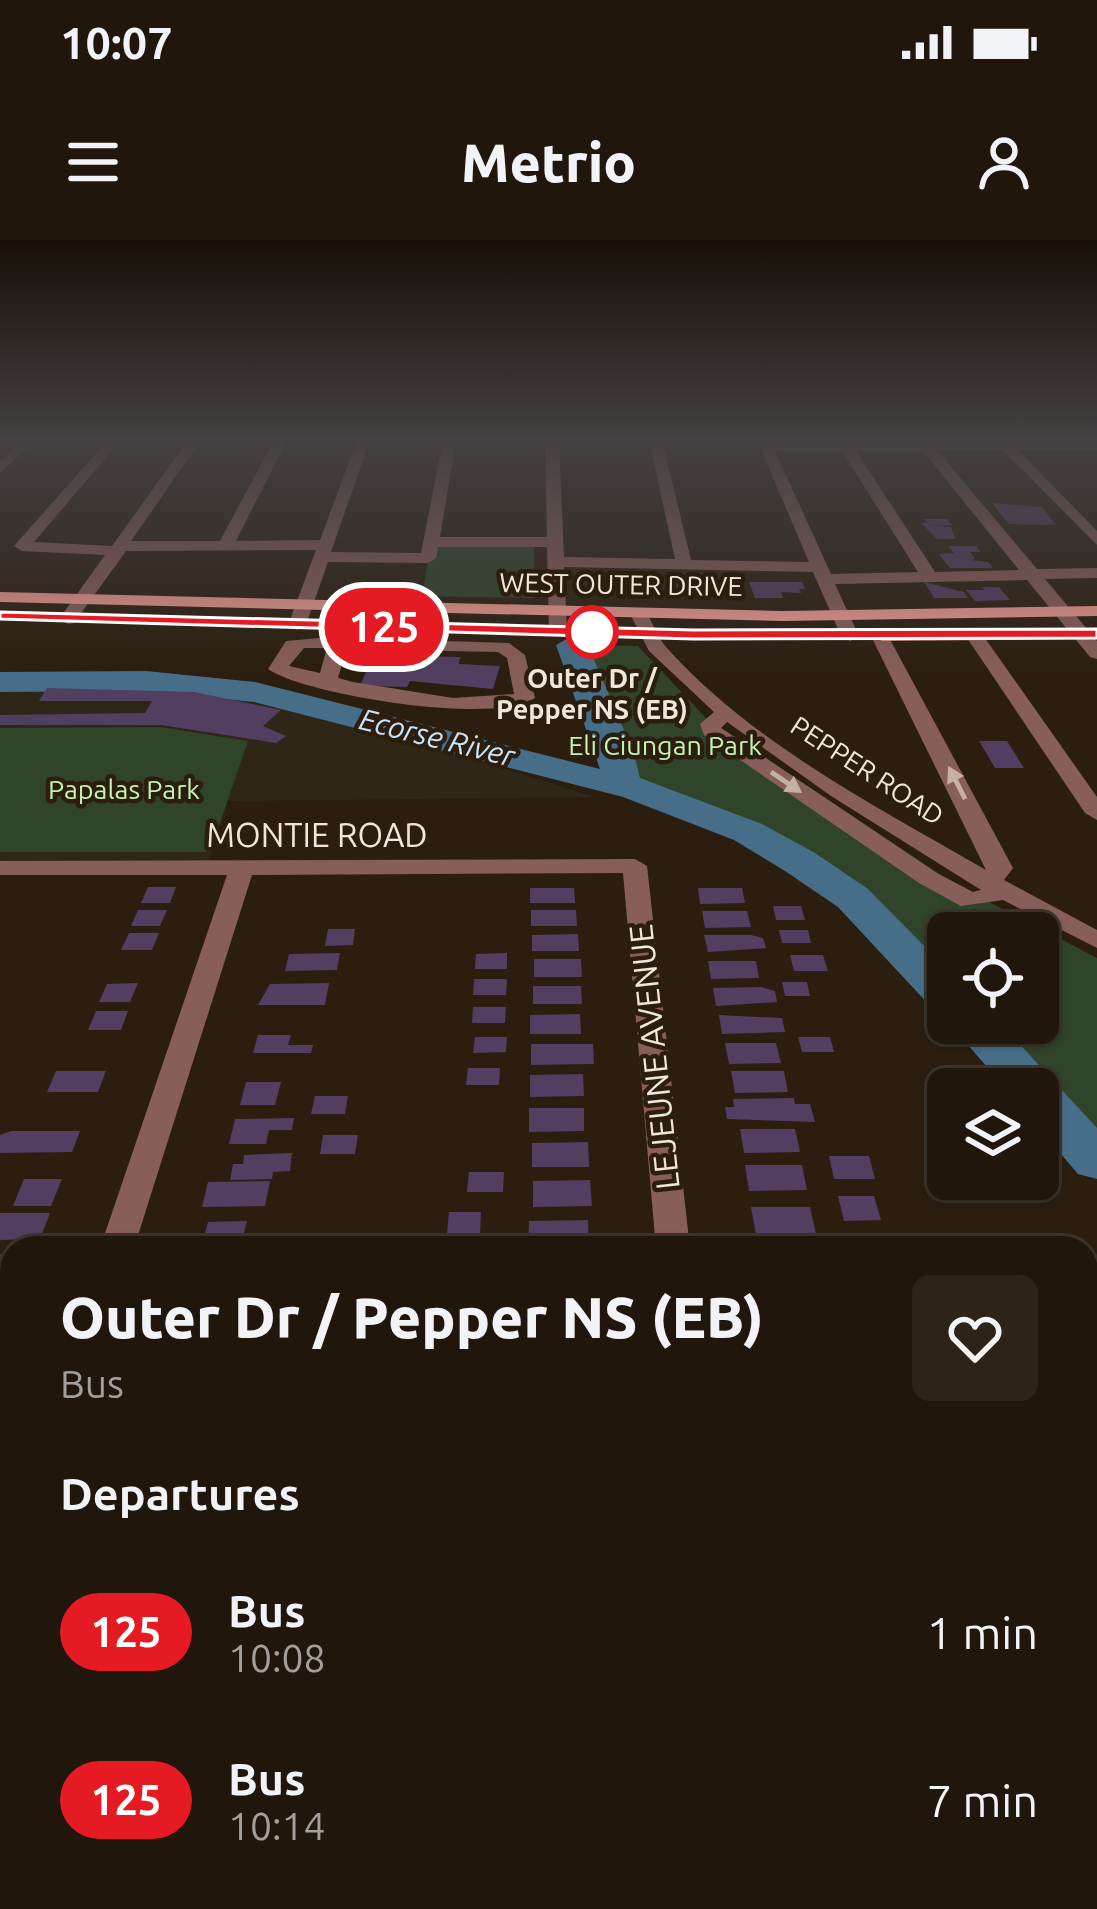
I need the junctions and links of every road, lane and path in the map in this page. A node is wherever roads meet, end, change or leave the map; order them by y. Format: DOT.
graph roads {
  1 [pos="47,518"];
  2 [pos="141,518"];
  3 [pos="240,518"];
  4 [pos="337,518"];
  5 [pos="435,518"];
  6 [pos="555,518"];
  7 [pos="673,518"];
  8 [pos="797,518"];
  9 [pos="892,518"];
  10 [pos="983,518"];
  11 [pos="1076,518"];
  12 [pos="1097,540"];
  13 [pos="431,542"];
  14 [pos="555,542"];
  15 [pos="225,546"];
  16 [pos="120,548"];
  17 [pos="325,551"];
  18 [pos="556,562"];
  19 [pos="684,565"];
  20 [pos="822,573"];
  21 [pos="1097,573"];
  22 [pos="1028,574"];
  23 [pos="930,577"];
  24 [pos="0,597"];
  25 [pos="84,599"];
  26 [pos="305,604"];
  27 [pos="1097,610"];
  28 [pos="1058,611"];
  29 [pos="0,616"];
  30 [pos="841,616"];
  31 [pos="68,619"];
  32 [pos="558,621"];
  33 [pos="642,623"];
  34 [pos="302,633"];
  35 [pos="341,634"];
  36 [pos="1089,634"];
  37 [pos="974,635"];
  38 [pos="850,636"];
  39 [pos="880,636"];
  40 [pos="503,638"];
  41 [pos="1097,653"];
  42 [pos="327,681"];
  43 [pos="1097,813"];
  44 [pos="635,866"];
  45 [pos="0,868"];
  46 [pos="241,868"];
  47 [pos="994,888"];
  48 [pos="1097,940"];
  49 [pos="121,1236"];
  50 [pos="672,1236"];
  1 -- 16 [label="street"];
  2 -- 16 [label="street"];
  3 -- 15 [label="street"];
  4 -- 17 [label="street"];
  5 -- 13 [label="street"];
  6 -- 14 [label="street"];
  7 -- 19 [label="street"];
  8 -- 20 [label="street"];
  9 -- 23 [label="street"];
  10 -- 22 [label="street"];
  11 -- 12 [label="street"];
  13 -- 14 [label="street"];
  13 -- 17 [label="street"];
  14 -- 18 [label="street"];
  15 -- 16 [label="street"];
  15 -- 17 [label="street"];
  16 -- 25 [label="street"];
  17 -- 26 [label="street"];
  18 -- 19 [label="street"];
  18 -- 32 [label="street"];
  19 -- 20 [label="street"];
  20 -- 23 [label="street"];
  20 -- 30 [label="street"];
  21 -- 22 [label="street"];
  22 -- 23 [label="street"];
  22 -- 28 [label="street"];
  24 -- 25 [label="main road, WEST OUTER DRIVE"];
  25 -- 26 [label="main road, WEST OUTER DRIVE"];
  25 -- 31 [label="street"];
  26 -- 32 [label="main road, WEST OUTER DRIVE"];
  26 -- 34 [label="street"];
  27 -- 28 [label="main road, WEST OUTER DRIVE"];
  28 -- 30 [label="main road, WEST OUTER DRIVE"];
  28 -- 36 [label="street"];
  29 -- 31 [label="main road"];
  30 -- 33 [label="main road, WEST OUTER DRIVE"];
  30 -- 38 [label="street"];
  31 -- 34 [label="main road"];
  32 -- 33 [label="main road, WEST OUTER DRIVE"];
  32 -- 40 [label="main road, WEST OUTER DRIVE"];
  33 -- 38 [label="main road, WEST OUTER DRIVE"];
  33 -- 47 [label="street"];
  34 -- 35 [label="street"];
  34 -- 42 [label="street"];
  35 -- 40 [label="street"];
  35 -- 42 [label="street"];
  36 -- 37 [label="main road, WEST OUTER DRIVE"];
  36 -- 41 [label="street"];
  37 -- 39 [label="main road, WEST OUTER DRIVE"];
  37 -- 43 [label="street"];
  38 -- 39 [label="main road, WEST OUTER DRIVE"];
  47 -- 39 [label="street, one-way"];
  40 -- 42 [label="street"];
  44 -- 46 [label="street, MONTIE ROAD"];
  44 -- 50 [label="street, LEJEUNE AVENUE"];
  45 -- 46 [label="street, MONTIE ROAD"];
  46 -- 49 [label="street"];
  47 -- 48 [label="street"];
}
